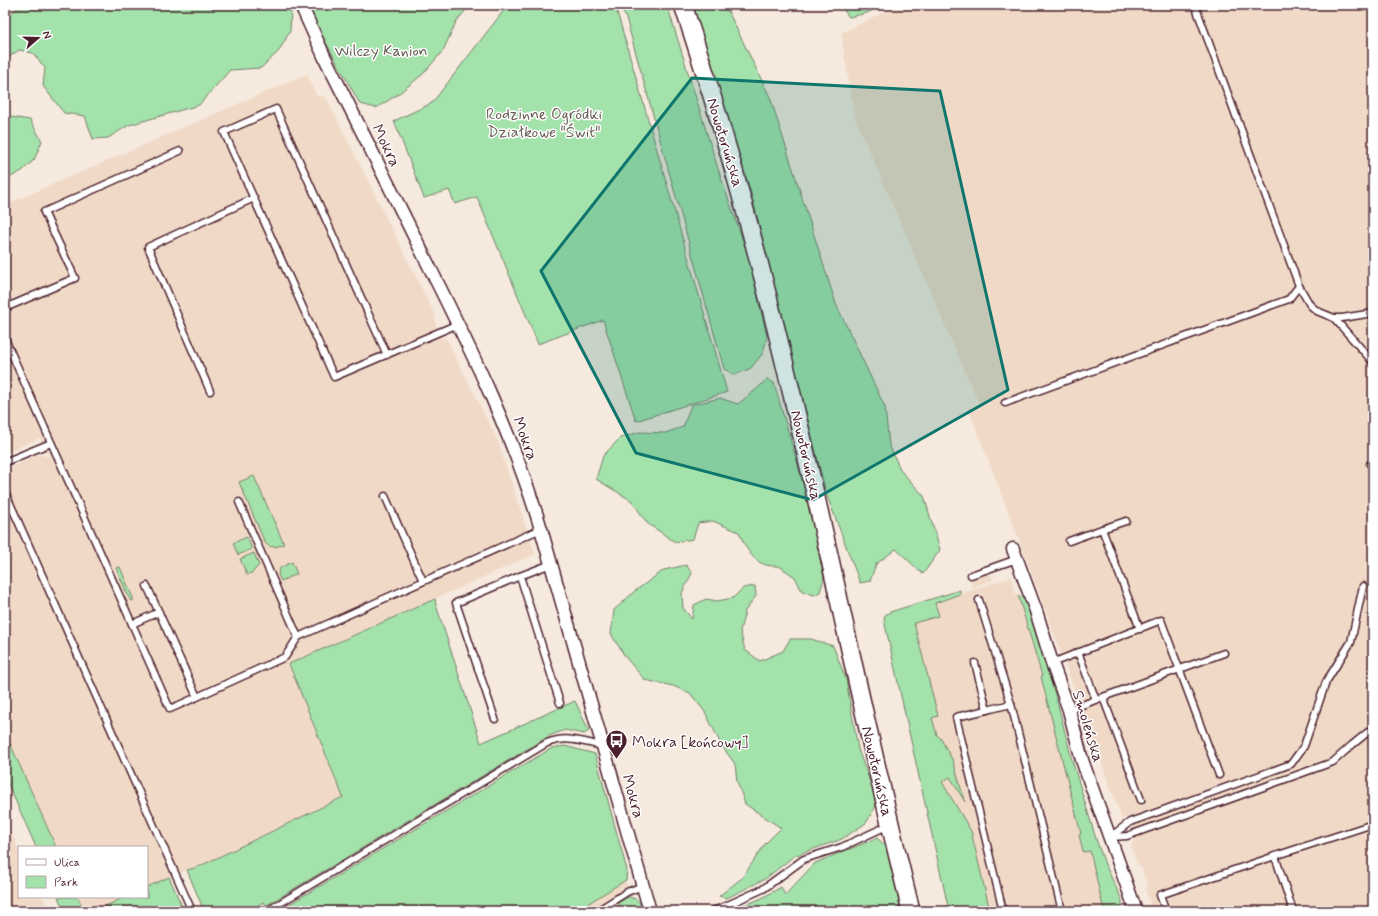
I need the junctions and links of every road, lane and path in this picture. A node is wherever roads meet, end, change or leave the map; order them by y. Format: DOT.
graph roads {
  1 [pos="301,5"];
  2 [pos="683,5"];
  3 [pos="1195,5"];
  4 [pos="180,151"];
  5 [pos="254,198"];
  6 [pos="1299,286"];
  7 [pos="5,308"];
  8 [pos="1373,313"];
  9 [pos="1334,318"];
  10 [pos="458,324"];
  11 [pos="5,339"];
  12 [pos="386,355"];
  13 [pos="1373,362"];
  14 [pos="210,391"];
  15 [pos="1005,403"];
  16 [pos="51,443"];
  17 [pos="5,462"];
  18 [pos="5,492"];
  19 [pos="384,496"];
  20 [pos="239,502"];
  21 [pos="1126,521"];
  22 [pos="541,529"];
  23 [pos="1102,529"];
  24 [pos="1069,542"];
  25 [pos="1015,554"];
  26 [pos="551,564"];
  27 [pos="971,575"];
  28 [pos="520,576"];
  29 [pos="423,581"];
  30 [pos="147,586"];
  31 [pos="1363,586"];
  32 [pos="979,600"];
  33 [pos="159,612"];
  34 [pos="132,624"];
  35 [pos="1140,629"];
  36 [pos="298,637"];
  37 [pos="1078,652"];
  38 [pos="1224,653"];
  39 [pos="975,663"];
  40 [pos="1052,663"];
  41 [pos="1180,669"];
  42 [pos="197,697"];
  43 [pos="1104,697"];
  44 [pos="1096,700"];
  45 [pos="560,703"];
  46 [pos="1011,704"];
  47 [pos="986,710"];
  48 [pos="1069,710"];
  49 [pos="495,719"];
  50 [pos="1373,728"];
  51 [pos="603,746"];
  52 [pos="1219,775"];
  53 [pos="1141,800"];
  54 [pos="1373,824"];
  55 [pos="890,825"];
  56 [pos="1110,837"];
  57 [pos="1275,856"];
  58 [pos="643,886"];
  59 [pos="192,911"];
  60 [pos="267,911"];
  61 [pos="597,911"];
  62 [pos="650,911"];
  63 [pos="714,911"];
  64 [pos="911,911"];
  65 [pos="1002,911"];
  66 [pos="1062,911"];
  67 [pos="1136,911"];
  68 [pos="1166,911"];
  69 [pos="1293,911"];
  1 -- 10 [label="street, Mokra"];
  2 -- 55 [label="main road, Nowotoruńska"];
  3 -- 6 [label="lane"];
  4 -- 7 [label="lane"];
  5 -- 12 [label="lane"];
  5 -- 12 [label="lane"];
  5 -- 14 [label="lane"];
  6 -- 9 [label="lane"];
  6 -- 15 [label="lane"];
  8 -- 9 [label="lane"];
  9 -- 13 [label="lane"];
  10 -- 12 [label="lane"];
  10 -- 22 [label="street, Mokra"];
  11 -- 16 [label="lane"];
  16 -- 17 [label="lane"];
  16 -- 34 [label="lane"];
  18 -- 59 [label="lane"];
  19 -- 29 [label="lane"];
  20 -- 36 [label="lane"];
  21 -- 23 [label="lane"];
  22 -- 26 [label="street, Mokra"];
  22 -- 29 [label="lane"];
  23 -- 24 [label="lane"];
  23 -- 35 [label="lane"];
  25 -- 27 [label="lane"];
  25 -- 40 [label="street, Smoleńska"];
  26 -- 28 [label="lane"];
  26 -- 51 [label="street, Mokra"];
  28 -- 45 [label="lane"];
  28 -- 49 [label="lane"];
  29 -- 36 [label="lane"];
  30 -- 33 [label="lane"];
  31 -- 56 [label="lane"];
  32 -- 46 [label="lane"];
  33 -- 34 [label="lane"];
  33 -- 42 [label="lane"];
  34 -- 42 [label="lane"];
  35 -- 37 [label="lane"];
  35 -- 41 [label="lane"];
  36 -- 42 [label="lane"];
  37 -- 40 [label="lane"];
  37 -- 44 [label="lane"];
  38 -- 41 [label="lane"];
  39 -- 47 [label="lane"];
  40 -- 48 [label="street, Smoleńska"];
  41 -- 43 [label="lane"];
  41 -- 52 [label="lane"];
  43 -- 44 [label="lane"];
  43 -- 53 [label="lane"];
  44 -- 48 [label="lane"];
  46 -- 47 [label="lane"];
  46 -- 66 [label="lane"];
  47 -- 65 [label="lane"];
  48 -- 56 [label="street, Smoleńska"];
  50 -- 56 [label="lane"];
  51 -- 58 [label="street, Mokra"];
  51 -- 60 [label="lane"];
  54 -- 57 [label="lane"];
  55 -- 63 [label="lane"];
  55 -- 64 [label="main road, Nowotoruńska"];
  56 -- 67 [label="street, Smoleńska"];
  57 -- 68 [label="lane"];
  57 -- 69 [label="lane"];
  58 -- 61 [label="lane"];
  58 -- 62 [label="street, Mokra"];
}
